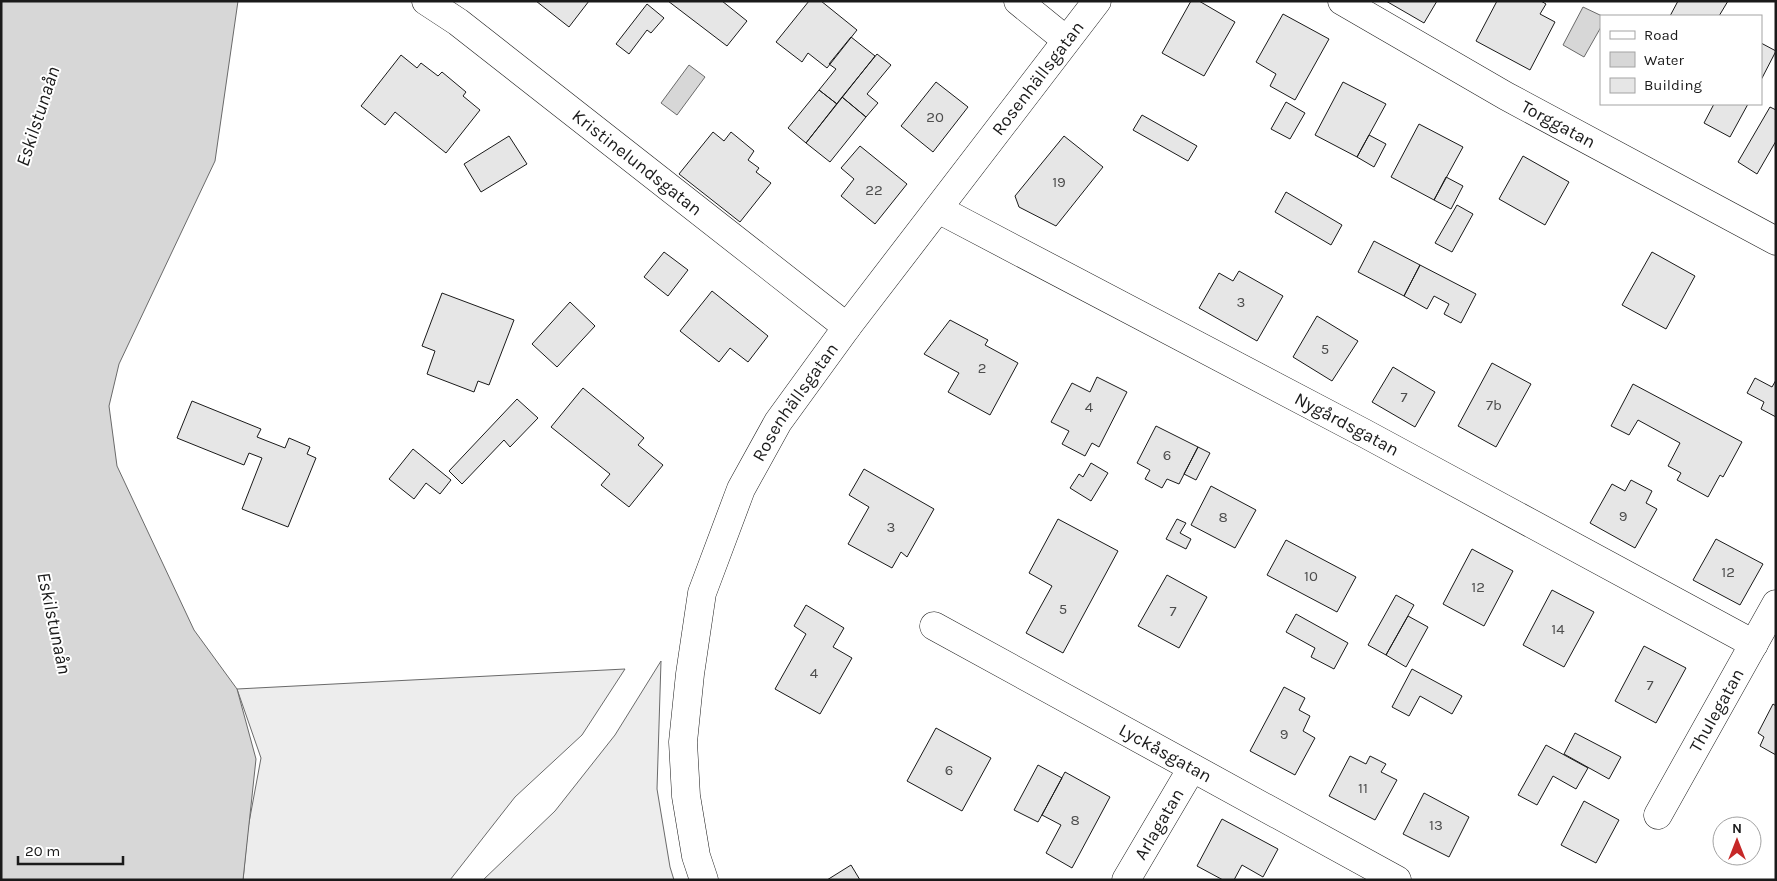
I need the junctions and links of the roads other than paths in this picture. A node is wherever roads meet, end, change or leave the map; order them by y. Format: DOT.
graph roads {
  1 [pos="426,1"];
  2 [pos="1018,1"];
  3 [pos="1097,1"];
  4 [pos="1342,1"];
  5 [pos="1066,40"];
  6 [pos="938,209"];
  7 [pos="1776,241"];
  8 [pos="846,327"];
  9 [pos="1776,604"];
  10 [pos="934,626"];
  11 [pos="1754,644"];
  12 [pos="1192,768"];
  13 [pos="1658,815"];
  14 [pos="704,880"];
  15 [pos="1126,880"];
  16 [pos="1397,880"];
  1 -- 8 [label="street, Kristinelundsgatan"];
  2 -- 5 [label="street"];
  3 -- 5 [label="street, Rosenhällsgatan"];
  4 -- 7 [label="street, Torggatan"];
  5 -- 6 [label="street, Rosenhällsgatan"];
  6 -- 8 [label="street, Rosenhällsgatan"];
  6 -- 11 [label="street, Nygårdsgatan"];
  8 -- 14 [label="street, Rosenhällsgatan"];
  9 -- 11 [label="street, Thulegatan"];
  10 -- 12 [label="street, Lyckåsgatan"];
  11 -- 13 [label="street, Thulegatan"];
  12 -- 15 [label="street, Arlagatan"];
  12 -- 16 [label="street, Lyckåsgatan"];
}
